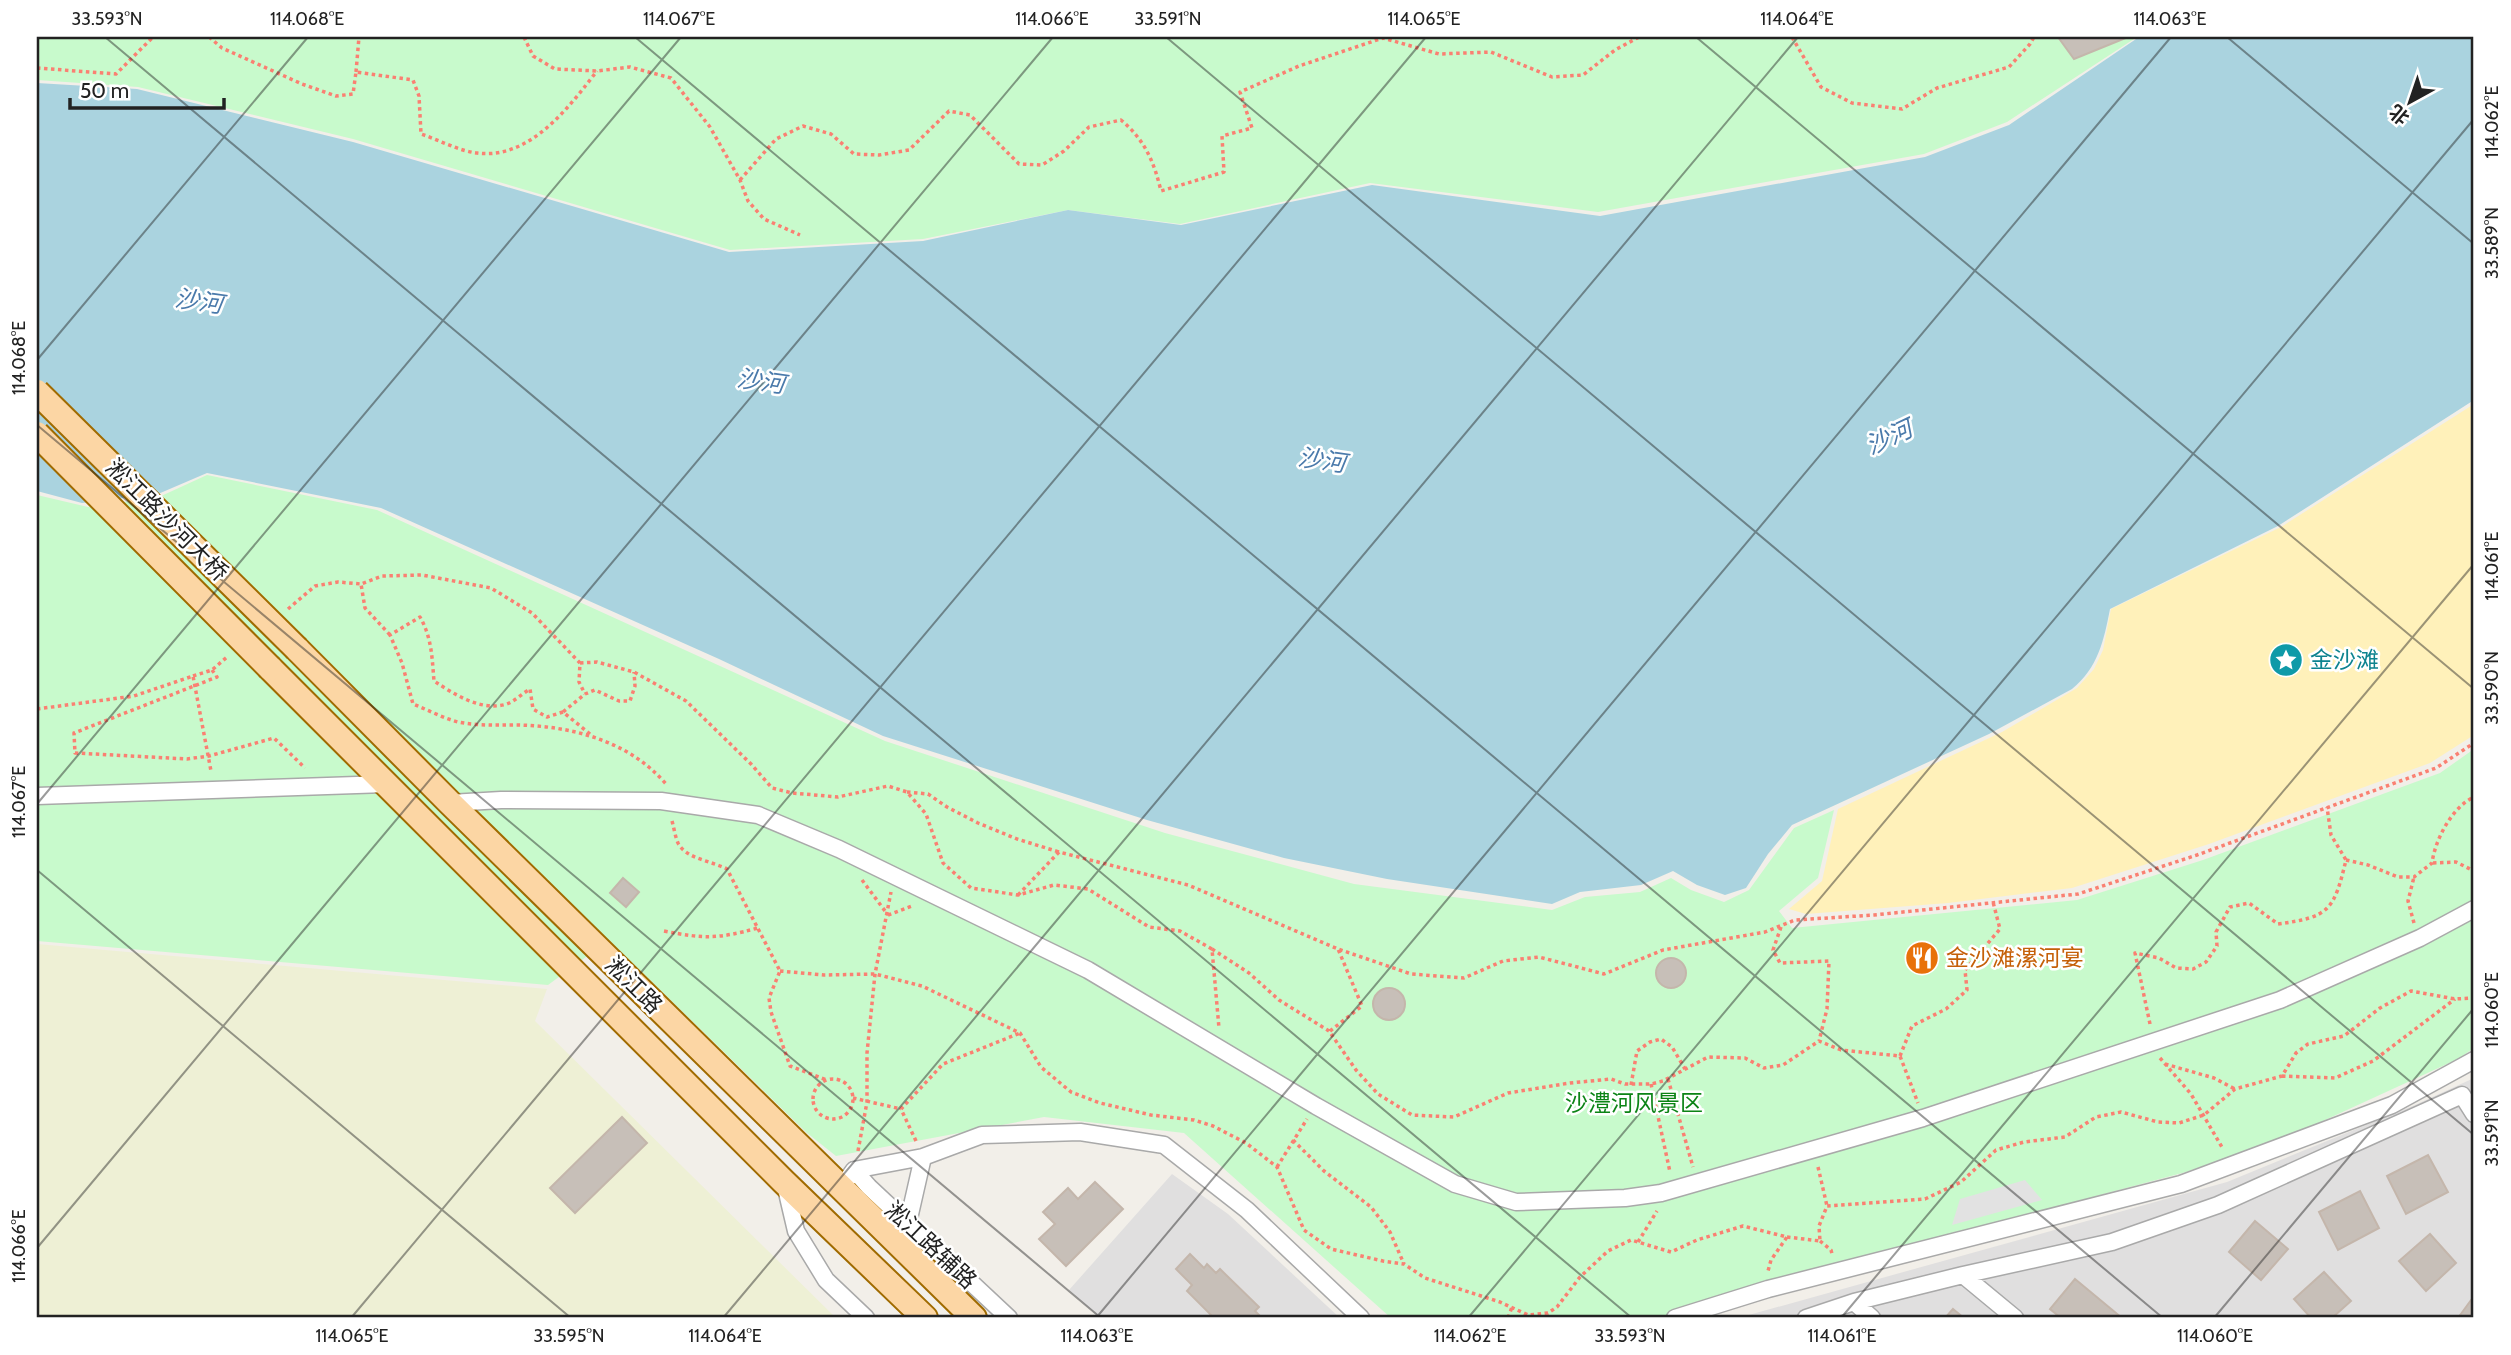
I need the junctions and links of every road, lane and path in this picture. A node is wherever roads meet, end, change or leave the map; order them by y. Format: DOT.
graph roads {
  1 [pos="153,37"];
  2 [pos="209,37"];
  3 [pos="359,37"];
  4 [pos="524,37"];
  5 [pos="1366,37"];
  6 [pos="1639,37"];
  7 [pos="1792,37"];
  8 [pos="2034,37"];
  9 [pos="1368,43"];
  10 [pos="37,68"];
  11 [pos="597,71"];
  12 [pos="356,72"];
  13 [pos="740,180"];
  14 [pos="800,235"];
  15 [pos="37,392"];
  16 [pos="37,434"];
  17 [pos="390,635"];
  18 [pos="297,649"];
  19 [pos="580,663"];
  20 [pos="270,668"];
  21 [pos="212,670"];
  22 [pos="634,672"];
  23 [pos="195,686"];
  24 [pos="585,694"];
  25 [pos="37,709"];
  26 [pos="564,712"];
  27 [pos="591,735"];
  28 [pos="2474,743"];
  29 [pos="209,756"];
  30 [pos="386,784"];
  31 [pos="324,787"];
  32 [pos="215,790"];
  33 [pos="906,792"];
  34 [pos="37,796"];
  35 [pos="2474,797"];
  36 [pos="672,802"];
  37 [pos="450,803"];
  38 [pos="2327,807"];
  39 [pos="1059,852"];
  40 [pos="2346,860"];
  41 [pos="2432,863"];
  42 [pos="2474,871"];
  43 [pos="2414,877"];
  44 [pos="1018,895"];
  45 [pos="1993,901"];
  46 [pos="2474,909"];
  47 [pos="888,915"];
  48 [pos="1782,925"];
  49 [pos="758,928"];
  50 [pos="664,931"];
  51 [pos="2420,938"];
  52 [pos="1212,949"];
  53 [pos="1338,949"];
  54 [pos="780,971"];
  55 [pos="875,974"];
  56 [pos="2474,998"];
  57 [pos="2455,999"];
  58 [pos="1329,1031"];
  59 [pos="1020,1033"];
  60 [pos="1819,1041"];
  61 [pos="2154,1043"];
  62 [pos="1220,1048"];
  63 [pos="1900,1056"];
  64 [pos="2474,1060"];
  65 [pos="2163,1063"];
  66 [pos="1685,1069"];
  67 [pos="2282,1076"];
  68 [pos="1668,1079"];
  69 [pos="827,1080"];
  70 [pos="1651,1084"];
  71 [pos="1631,1085"];
  72 [pos="2235,1089"];
  73 [pos="853,1098"];
  74 [pos="867,1102"];
  75 [pos="1316,1106"];
  76 [pos="901,1109"];
  77 [pos="2474,1114"];
  78 [pos="2204,1115"];
  79 [pos="1923,1118"];
  80 [pos="1293,1140"];
  81 [pos="1815,1151"];
  82 [pos="923,1157"];
  83 [pos="2231,1165"];
  84 [pos="1277,1167"];
  85 [pos="847,1179"];
  86 [pos="784,1182"];
  87 [pos="1697,1183"];
  88 [pos="1669,1190"];
  89 [pos="1827,1206"];
  90 [pos="901,1231"];
  91 [pos="1787,1237"];
  92 [pos="1638,1242"];
  93 [pos="1404,1264"];
  94 [pos="1963,1275"];
  95 [pos="1768,1289"];
  96 [pos="1854,1302"];
  97 [pos="1512,1307"];
  98 [pos="866,1318"];
  99 [pos="925,1318"];
  100 [pos="974,1318"];
  101 [pos="1009,1318"];
  102 [pos="1362,1318"];
  103 [pos="1508,1318"];
  104 [pos="1675,1318"];
  105 [pos="1806,1318"];
  106 [pos="1872,1318"];
  107 [pos="2015,1318"];
  1 -- 10 [label="path"];
  2 -- 12 [label="path"];
  3 -- 12 [label="path"];
  4 -- 11 [label="path"];
  5 -- 9 [label="path"];
  6 -- 9 [label="path"];
  7 -- 8 [label="path"];
  9 -- 13 [label="path"];
  11 -- 12 [label="path"];
  11 -- 13 [label="path"];
  13 -- 14 [label="path"];
  15 -- 18 [label="main road, 淞江路沙河大桥, bridge"];
  16 -- 20 [label="main road, 淞江路沙河大桥, bridge"];
  17 -- 19 [label="path"];
  17 -- 26 [label="path"];
  17 -- 27 [label="path"];
  18 -- 37 [label="main road, 淞江路"];
  19 -- 22 [label="path"];
  19 -- 24 [label="path"];
  20 -- 30 [label="main road, 淞江路"];
  21 -- 23 [label="path"];
  22 -- 24 [label="path"];
  22 -- 33 [label="path"];
  23 -- 25 [label="path"];
  23 -- 29 [label="path"];
  23 -- 29 [label="path"];
  24 -- 26 [label="path"];
  26 -- 27 [label="path"];
  27 -- 36 [label="path"];
  28 -- 38 [label="path"];
  29 -- 31 [label="path"];
  29 -- 32 [label="path"];
  30 -- 31 [label="street"];
  30 -- 86 [label="main road, 淞江路"];
  31 -- 32 [label="street"];
  32 -- 34 [label="street"];
  33 -- 39 [label="path"];
  33 -- 44 [label="path"];
  35 -- 41 [label="path"];
  36 -- 37 [label="street"];
  36 -- 49 [label="path"];
  36 -- 62 [label="street"];
  37 -- 85 [label="main road, 淞江路"];
  38 -- 40 [label="path"];
  38 -- 45 [label="path"];
  39 -- 44 [label="path"];
  39 -- 53 [label="path"];
  40 -- 43 [label="path"];
  40 -- 61 [label="path"];
  41 -- 42 [label="path"];
  41 -- 43 [label="path"];
  43 -- 51 [label="path"];
  44 -- 52 [label="path"];
  45 -- 48 [label="path"];
  45 -- 63 [label="path"];
  46 -- 51 [label="street"];
  47 -- 55 [label="path"];
  48 -- 53 [label="path"];
  48 -- 60 [label="path"];
  49 -- 50 [label="path"];
  49 -- 54 [label="path"];
  51 -- 61 [label="street"];
  52 -- 58 [label="path"];
  52 -- 62 [label="path"];
  53 -- 58 [label="path"];
  54 -- 55 [label="path"];
  54 -- 69 [label="path"];
  55 -- 59 [label="path"];
  55 -- 74 [label="path"];
  56 -- 57 [label="path"];
  57 -- 67 [label="path"];
  57 -- 67 [label="path"];
  58 -- 71 [label="path"];
  59 -- 76 [label="path"];
  59 -- 84 [label="path"];
  60 -- 63 [label="path"];
  60 -- 66 [label="path"];
  61 -- 65 [label="path"];
  61 -- 79 [label="street"];
  62 -- 75 [label="street"];
  63 -- 79 [label="path"];
  64 -- 83 [label="street"];
  65 -- 72 [label="path"];
  65 -- 78 [label="path"];
  66 -- 68 [label="path"];
  66 -- 71 [label="path"];
  67 -- 72 [label="path"];
  68 -- 70 [label="path"];
  68 -- 87 [label="path"];
  69 -- 73 [label="path"];
  69 -- 73 [label="path"];
  70 -- 71 [label="path"];
  70 -- 88 [label="path"];
  72 -- 78 [label="path"];
  73 -- 74 [label="path"];
  74 -- 76 [label="path"];
  74 -- 85 [label="path"];
  75 -- 80 [label="path"];
  75 -- 88 [label="street"];
  76 -- 82 [label="path"];
  77 -- 94 [label="street"];
  78 -- 83 [label="path"];
  78 -- 89 [label="path"];
  79 -- 81 [label="street"];
  80 -- 84 [label="path"];
  80 -- 93 [label="path"];
  81 -- 87 [label="street"];
  81 -- 89 [label="path"];
  82 -- 85 [label="street"];
  82 -- 90 [label="street"];
  82 -- 102 [label="street"];
  83 -- 95 [label="street"];
  84 -- 93 [label="path"];
  85 -- 90 [label="main road, 淞江路"];
  86 -- 98 [label="street"];
  86 -- 99 [label="main road, 淞江路"];
  87 -- 88 [label="street"];
  88 -- 92 [label="path"];
  89 -- 91 [label="path"];
  90 -- 100 [label="main road, 淞江路"];
  90 -- 101 [label="street, 淞江路辅路"];
  91 -- 92 [label="path"];
  91 -- 95 [label="path"];
  92 -- 97 [label="path"];
  93 -- 97 [label="path"];
  94 -- 96 [label="street"];
  94 -- 107 [label="street"];
  95 -- 104 [label="street"];
  96 -- 105 [label="street"];
  96 -- 106 [label="street"];
  97 -- 103 [label="path"];
}
